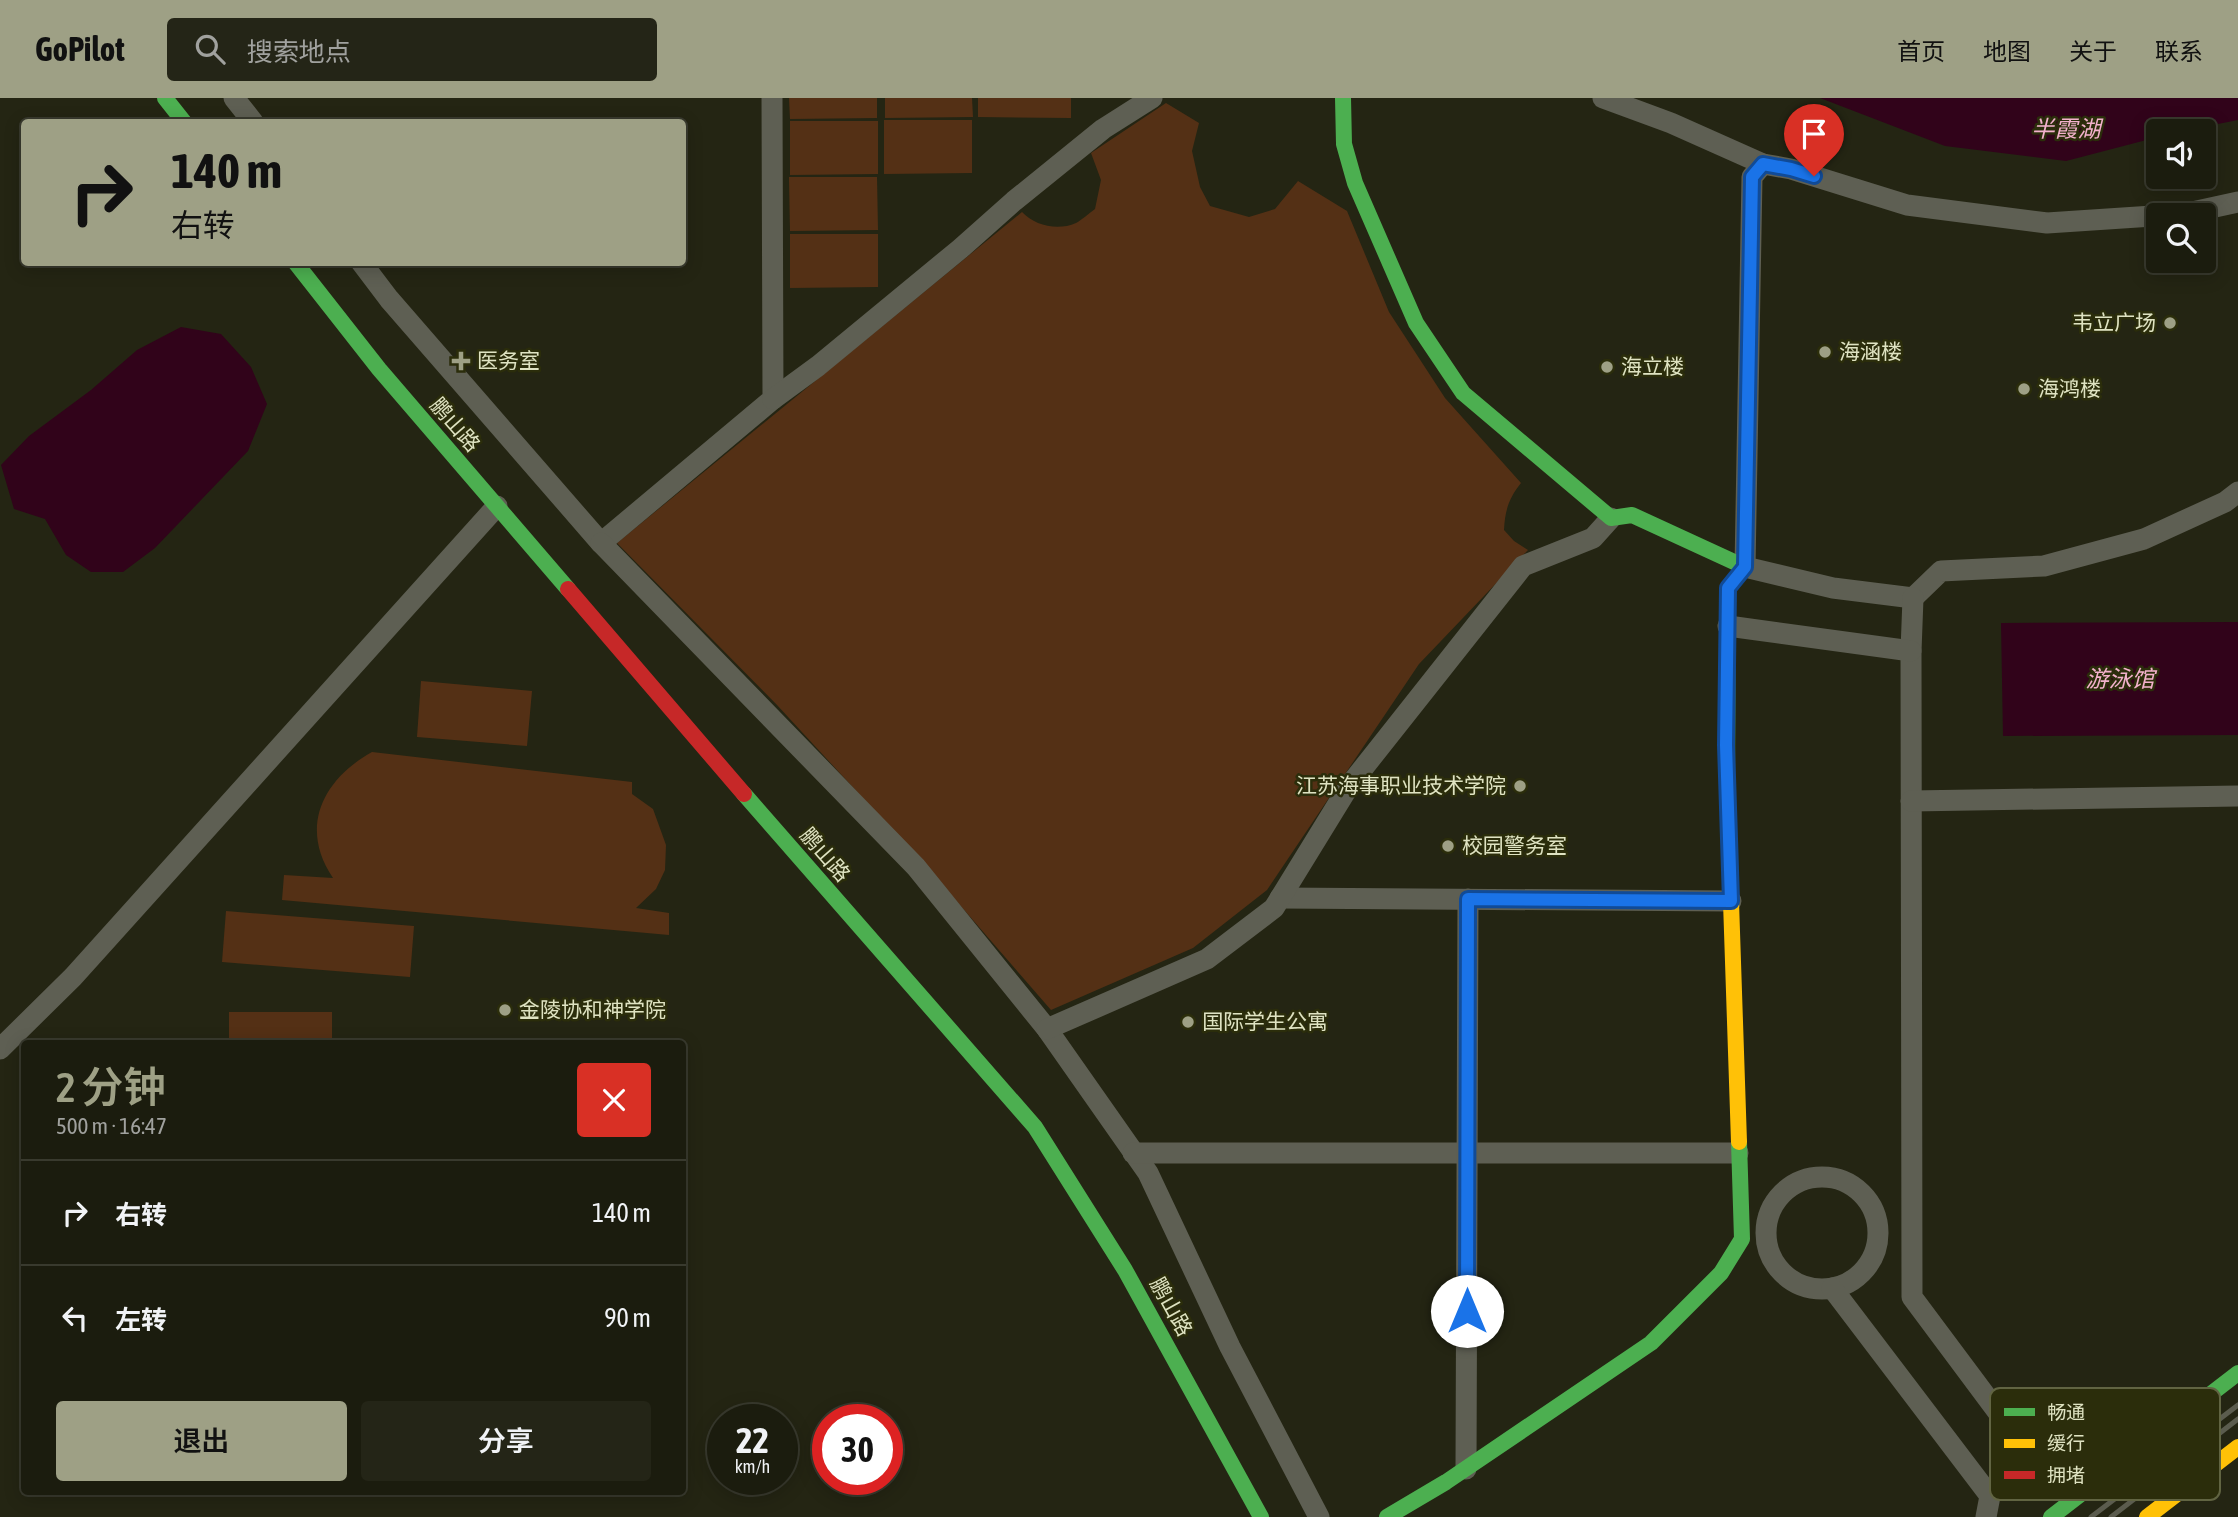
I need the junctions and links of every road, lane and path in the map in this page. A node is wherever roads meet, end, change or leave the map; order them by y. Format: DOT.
graph roads {
  1 [pos="165,98"];
  2 [pos="234,98"];
  3 [pos="772,98"];
  4 [pos="1152,98"];
  5 [pos="1343,98"];
  6 [pos="1603,98"];
  7 [pos="182,119"];
  8 [pos="251,119"];
  9 [pos="1763,164"];
  10 [pos="2238,202"];
  11 [pos="298,266"];
  12 [pos="364,266"];
  13 [pos="773,399"];
  14 [pos="2238,492"];
  15 [pos="497,506"];
  16 [pos="1611,518"];
  17 [pos="601,543"];
  18 [pos="1745,567"];
  19 [pos="1913,598"];
  20 [pos="1728,626"];
  21 [pos="1911,651"];
  22 [pos="2238,796"];
  23 [pos="1911,800"];
  24 [pos="1280,898"];
  25 [pos="1468,899"];
  26 [pos="1731,901"];
  27 [pos="1047,1028"];
  28 [pos="0,1049"];
  29 [pos="1133,1153"];
  30 [pos="1467,1153"];
  31 [pos="1738,1153"];
  32 [pos="1879,1233"];
  33 [pos="1912,1233"];
  34 [pos="1742,1239"];
  35 [pos="1766,1241"];
  36 [pos="1832,1289"];
  37 [pos="2238,1373"];
  38 [pos="2219,1388"];
  39 [pos="1990,1402"];
  40 [pos="2238,1447"];
  41 [pos="2220,1461"];
  42 [pos="1466,1469"];
  43 [pos="2073,1500"];
  44 [pos="2169,1500"];
  45 [pos="1261,1517"];
  46 [pos="1319,1517"];
  47 [pos="1387,1517"];
  48 [pos="1986,1517"];
  49 [pos="2051,1517"];
  50 [pos="2147,1517"];
  1 -- 7 [label="street"];
  2 -- 8 [label="street"];
  3 -- 13 [label="street"];
  4 -- 13 [label="street"];
  5 -- 16 [label="street"];
  6 -- 9 [label="street"];
  9 -- 10 [label="street"];
  9 -- 18 [label="street"];
  11 -- 15 [label="street, 鹏山路"];
  12 -- 17 [label="street"];
  13 -- 17 [label="street"];
  14 -- 19 [label="street"];
  15 -- 28 [label="street"];
  15 -- 45 [label="street, 鹏山路"];
  16 -- 18 [label="street"];
  16 -- 24 [label="street"];
  17 -- 27 [label="street"];
  18 -- 19 [label="street"];
  18 -- 20 [label="street"];
  19 -- 21 [label="street"];
  20 -- 21 [label="street"];
  20 -- 26 [label="street"];
  21 -- 23 [label="street"];
  22 -- 23 [label="street"];
  23 -- 33 [label="street"];
  24 -- 25 [label="street"];
  24 -- 27 [label="street"];
  25 -- 26 [label="street"];
  25 -- 30 [label="street"];
  26 -- 31 [label="street"];
  27 -- 29 [label="street"];
  29 -- 30 [label="street"];
  29 -- 46 [label="street"];
  30 -- 31 [label="street"];
  30 -- 42 [label="street"];
  31 -- 34 [label="street"];
  32 -- 33 [label="street"];
  32 -- 35 [label="street"];
  32 -- 36 [label="street"];
  33 -- 39 [label="street"];
  34 -- 35 [label="street"];
  34 -- 42 [label="street"];
  35 -- 36 [label="street"];
  36 -- 48 [label="street"];
  37 -- 38 [label="street"];
  40 -- 41 [label="street"];
  42 -- 47 [label="street"];
  43 -- 49 [label="street"];
  44 -- 50 [label="street"];
}
